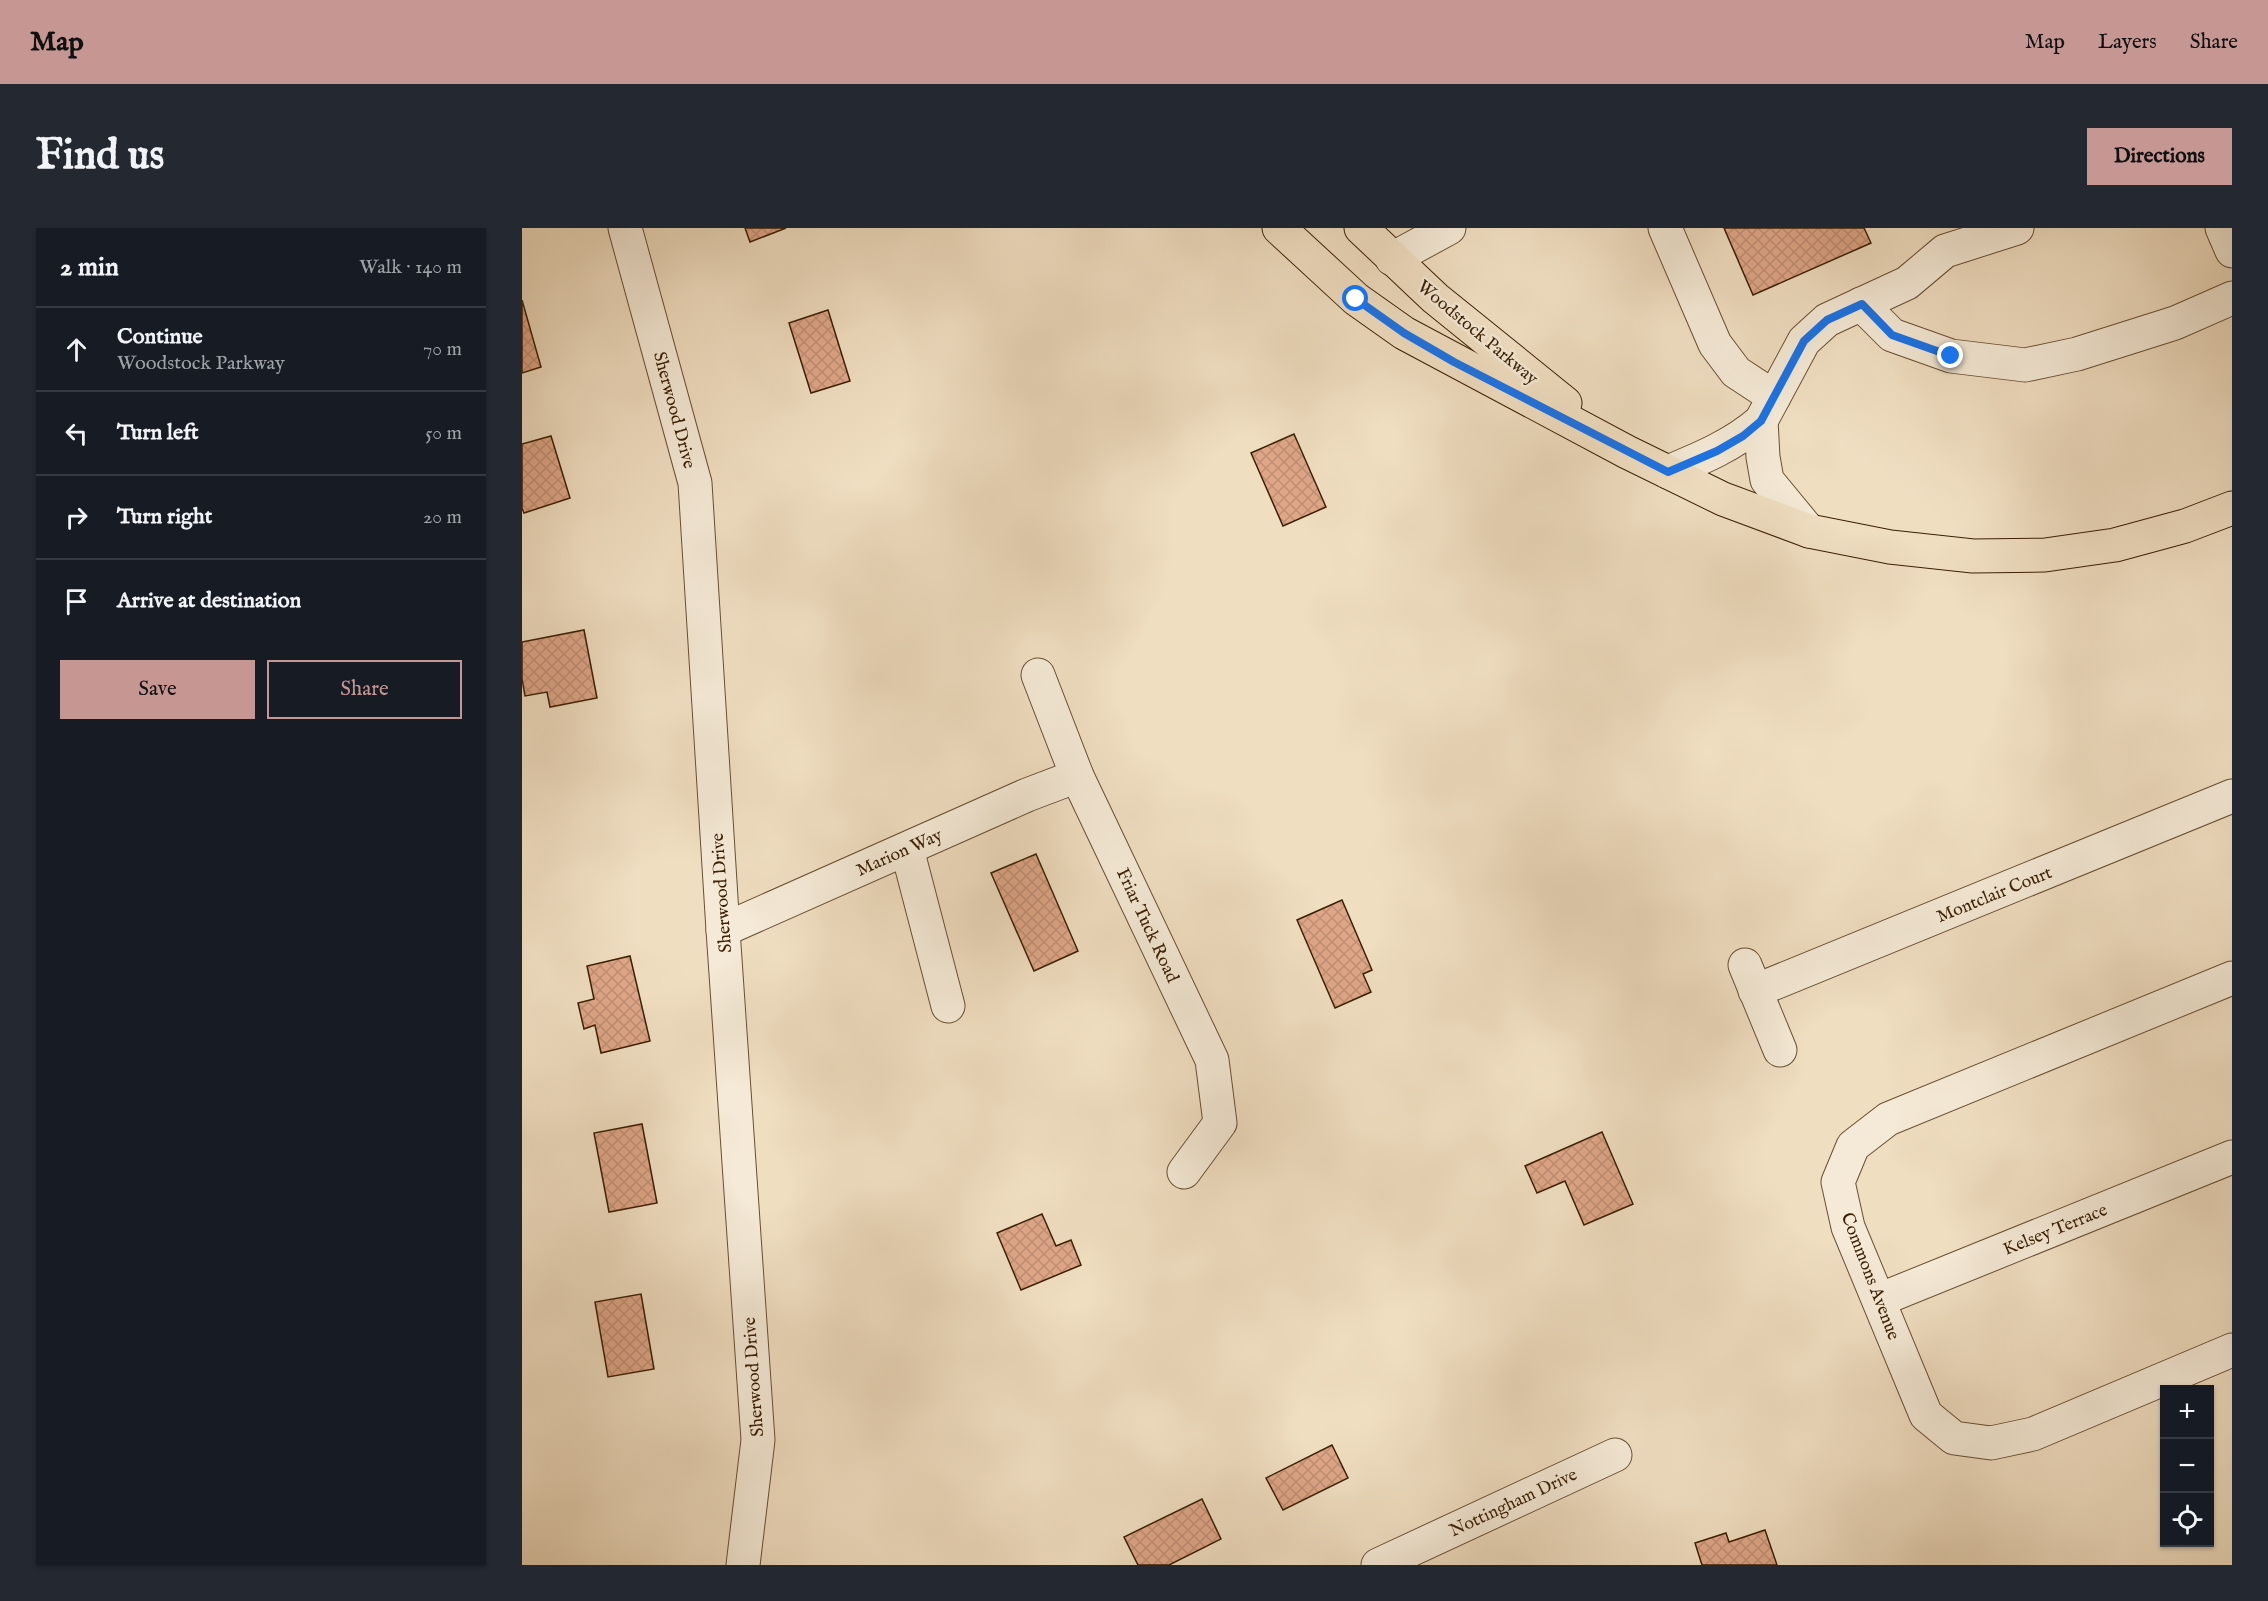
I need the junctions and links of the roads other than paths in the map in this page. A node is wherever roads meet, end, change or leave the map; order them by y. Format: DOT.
graph roads {
  1 [pos="625,228"];
  2 [pos="1280,228"];
  3 [pos="1361,228"];
  4 [pos="1449,228"];
  5 [pos="1665,228"];
  6 [pos="2017,228"];
  7 [pos="2222,228"];
  8 [pos="2232,251"];
  9 [pos="1392,259"];
  10 [pos="2232,298"];
  11 [pos="1862,304"];
  12 [pos="1768,409"];
  13 [pos="1628,452"];
  14 [pos="1668,472"];
  15 [pos="2232,508"];
  16 [pos="1809,531"];
  17 [pos="1038,675"];
  18 [pos="1077,776"];
  19 [pos="2232,796"];
  20 [pos="907,849"];
  21 [pos="723,930"];
  22 [pos="2232,978"];
  23 [pos="948,1006"];
  24 [pos="1780,1050"];
  25 [pos="2232,1157"];
  26 [pos="1184,1172"];
  27 [pos="1879,1300"];
  28 [pos="2232,1350"];
  29 [pos="2170,1383"];
  30 [pos="1614,1455"];
  31 [pos="743,1565"];
  32 [pos="1378,1565"];
  1 -- 21 [label="street, Sherwood Drive"];
  2 -- 13 [label="main road, Woodstock Parkway"];
  3 -- 9 [label="main road, Woodstock Parkway"];
  4 -- 9 [label="street"];
  5 -- 12 [label="street"];
  6 -- 11 [label="street"];
  7 -- 8 [label="street"];
  9 -- 13 [label="main road, Woodstock Parkway"];
  10 -- 11 [label="street"];
  11 -- 12 [label="street"];
  12 -- 14 [label="street"];
  12 -- 16 [label="street"];
  13 -- 14 [label="main road, Woodstock Parkway"];
  14 -- 16 [label="main road, Woodstock Parkway"];
  15 -- 16 [label="main road, Woodstock Parkway"];
  17 -- 18 [label="street, Friar Tuck Road"];
  18 -- 20 [label="street, Marion Way"];
  18 -- 26 [label="street, Friar Tuck Road"];
  19 -- 24 [label="street, Montclair Court"];
  20 -- 21 [label="street, Marion Way"];
  20 -- 23 [label="street"];
  21 -- 31 [label="street, Sherwood Drive"];
  22 -- 27 [label="street, Commons Avenue"];
  25 -- 27 [label="street, Kelsey Terrace"];
  27 -- 29 [label="street, Commons Avenue"];
  28 -- 29 [label="street, Commons Avenue"];
  30 -- 32 [label="street, Nottingham Drive"];
}
